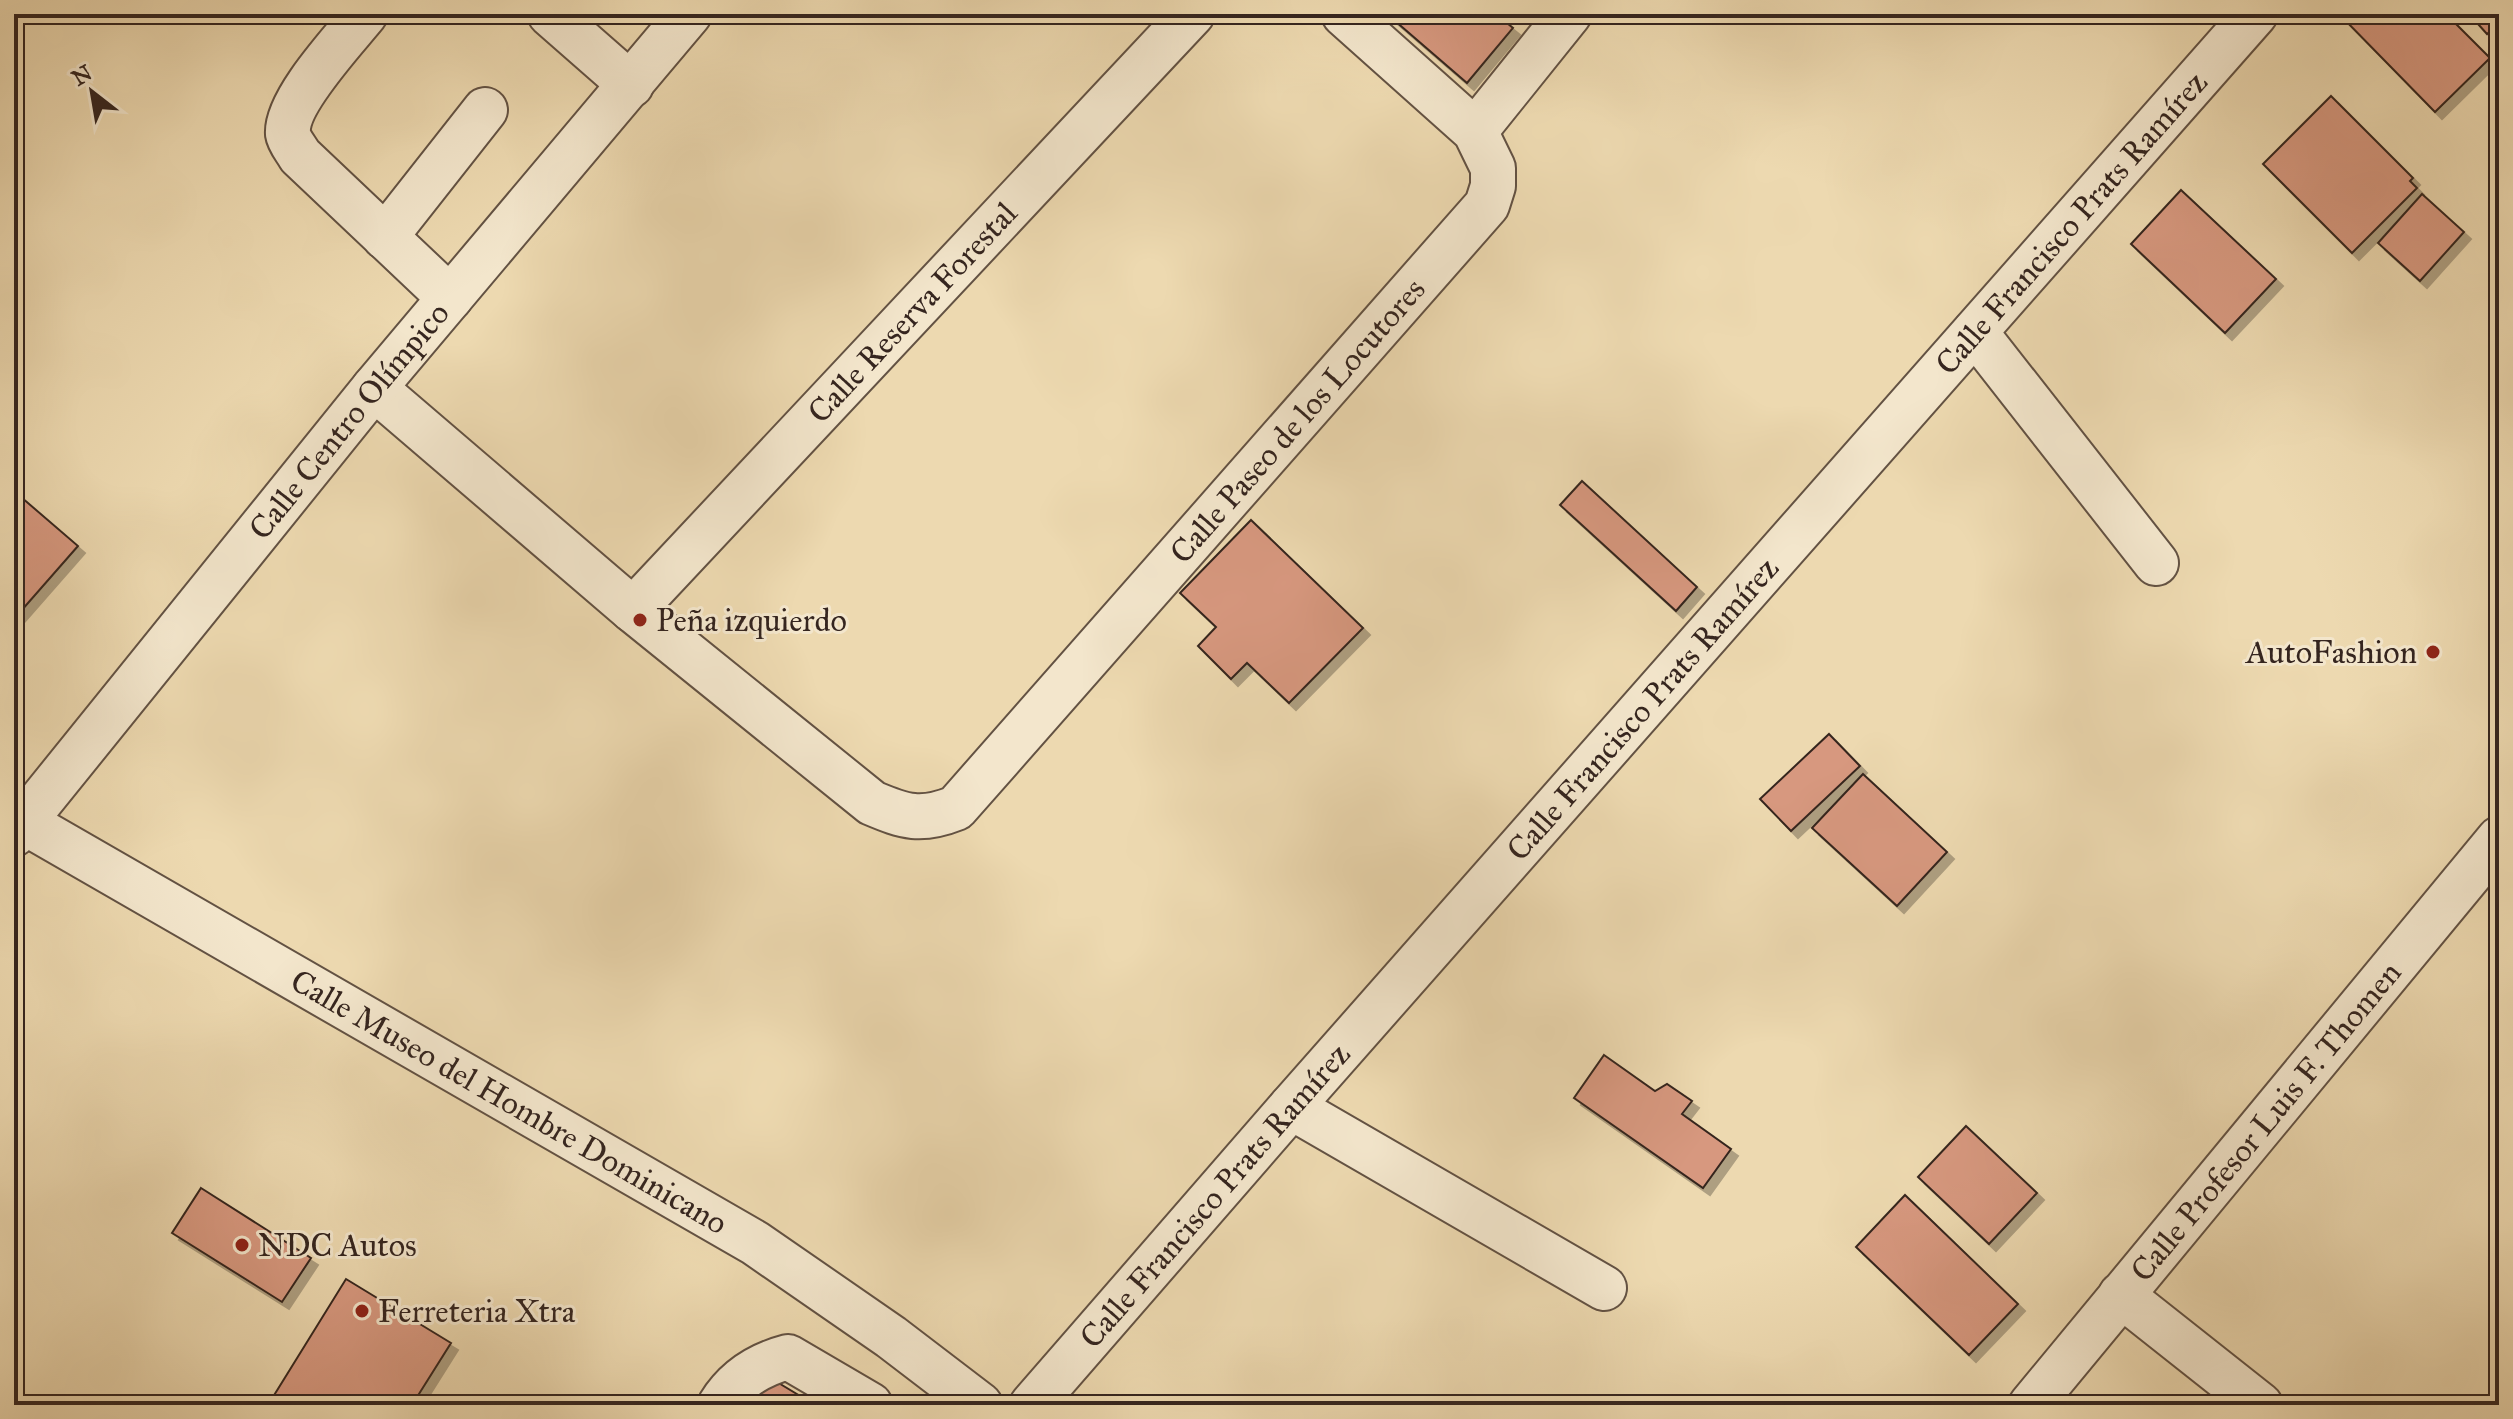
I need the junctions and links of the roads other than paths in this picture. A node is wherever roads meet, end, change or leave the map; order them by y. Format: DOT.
graph roads {
  1 [pos="365,14"];
  2 [pos="550,14"];
  3 [pos="689,14"];
  4 [pos="1192,14"];
  5 [pos="1344,14"];
  6 [pos="1569,14"];
  7 [pos="2255,14"];
  8 [pos="631,85"];
  9 [pos="485,110"];
  10 [pos="1475,131"];
  11 [pos="385,237"];
  12 [pos="450,298"];
  13 [pos="1975,332"];
  14 [pos="374,388"];
  15 [pos="2156,563"];
  16 [pos="633,610"];
  17 [pos="19,828"];
  18 [pos="2490,866"];
  19 [pos="1291,1107"];
  20 [pos="1604,1288"];
  21 [pos="2121,1295"];
  22 [pos="720,1405"];
  23 [pos="870,1405"];
  24 [pos="980,1405"];
  25 [pos="1032,1405"];
  26 [pos="2031,1405"];
  27 [pos="2260,1405"];
  1 -- 11 [label="street"];
  2 -- 8 [label="street"];
  3 -- 8 [label="street, Calle Centro Olímpico"];
  4 -- 16 [label="street, Calle Reserva Forestal"];
  5 -- 10 [label="street"];
  6 -- 10 [label="street"];
  7 -- 13 [label="street, Calle Francisco Prats Ramírez"];
  8 -- 12 [label="street, Calle Centro Olímpico"];
  9 -- 11 [label="street"];
  10 -- 16 [label="street, Calle Paseo de los Locutores"];
  11 -- 12 [label="street"];
  12 -- 14 [label="street, Calle Centro Olímpico"];
  13 -- 15 [label="street"];
  13 -- 19 [label="street, Calle Francisco Prats Ramírez"];
  14 -- 16 [label="street"];
  14 -- 17 [label="street, Calle Centro Olímpico"];
  17 -- 24 [label="street, Calle Museo del Hombre Dominicano"];
  18 -- 21 [label="street, Calle Profesor Luis F. Thomen"];
  19 -- 20 [label="street"];
  19 -- 25 [label="street, Calle Francisco Prats Ramírez"];
  21 -- 26 [label="street, Calle Profesor Luis F. Thomen"];
  21 -- 27 [label="street"];
  22 -- 23 [label="street"];
}
